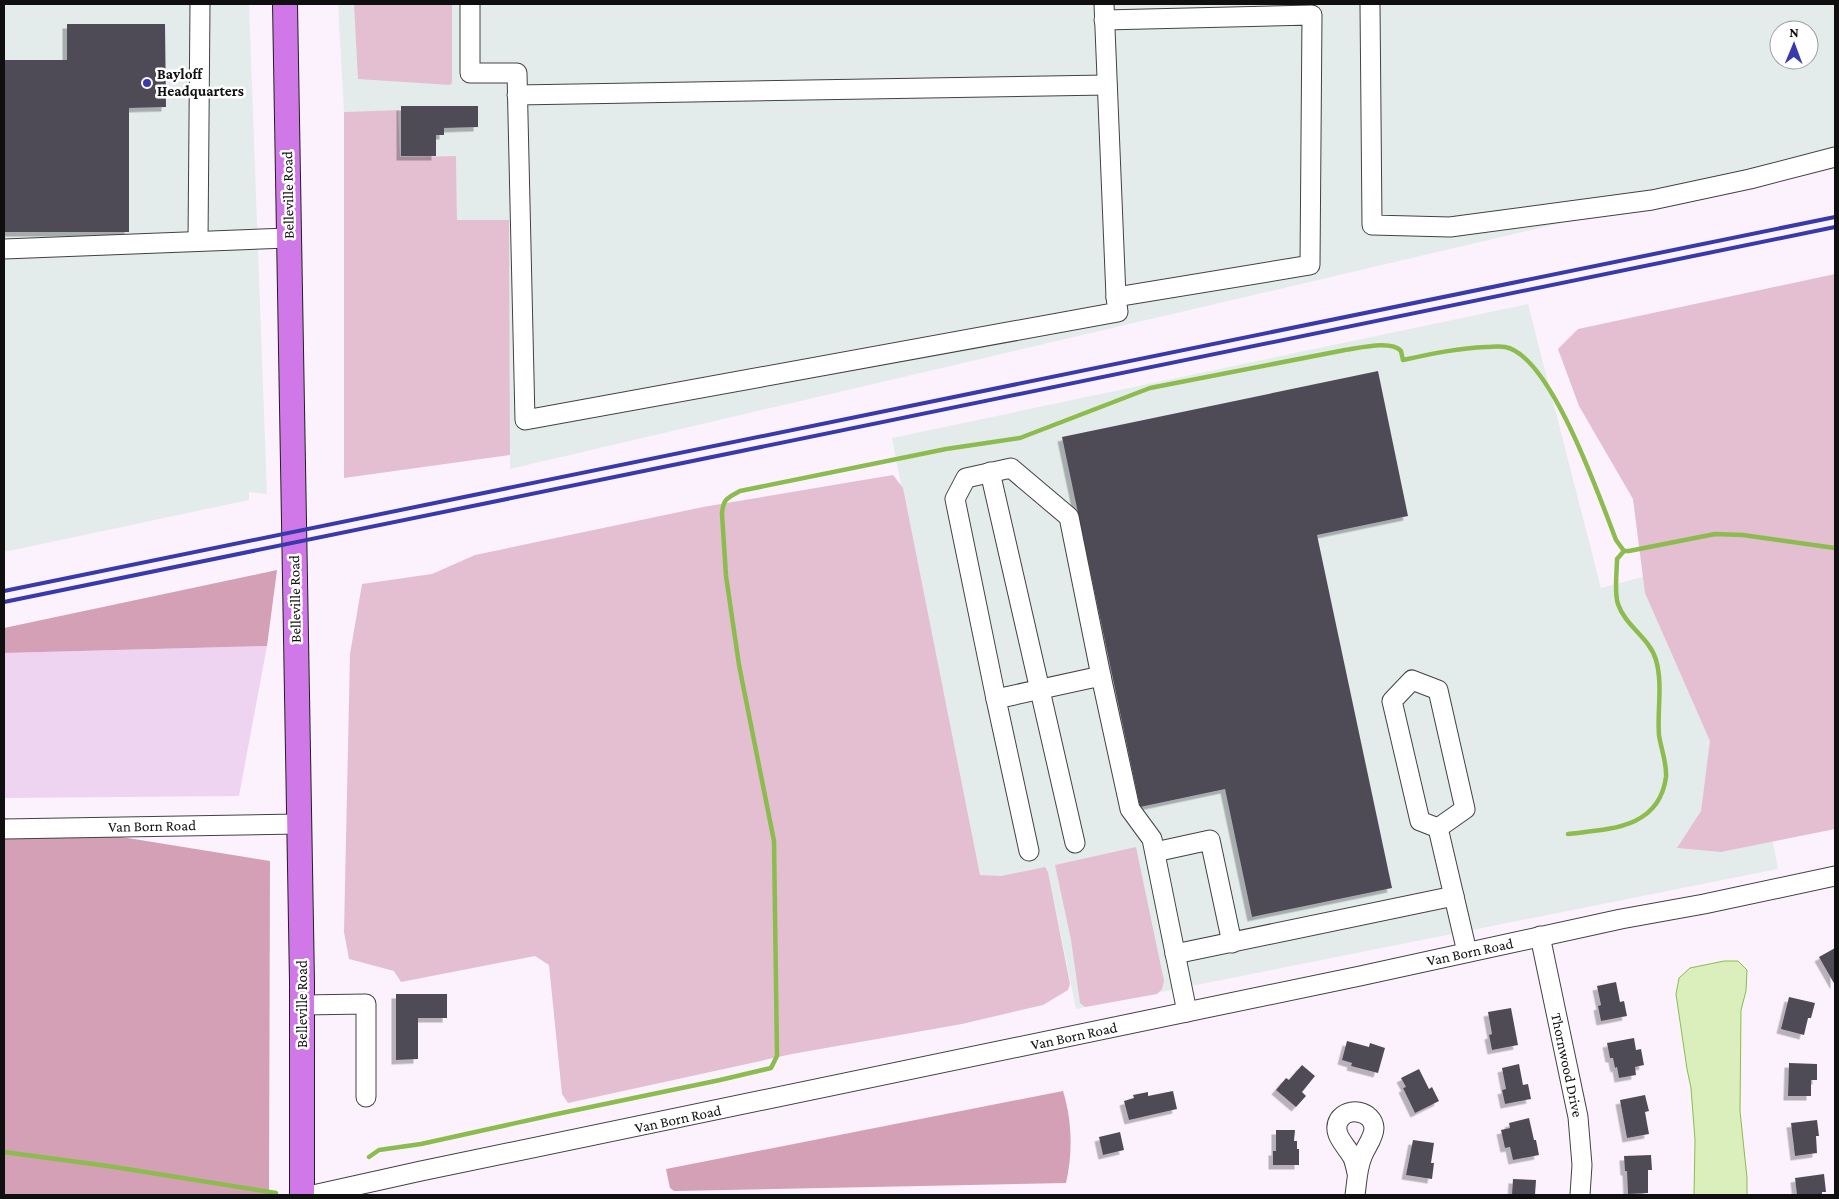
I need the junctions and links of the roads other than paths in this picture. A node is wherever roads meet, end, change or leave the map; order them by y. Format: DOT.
graph roads {
  1 [pos="200,4"];
  2 [pos="285,4"];
  3 [pos="470,4"];
  4 [pos="1370,4"];
  5 [pos="1104,12"];
  6 [pos="1107,85"];
  7 [pos="517,95"];
  8 [pos="1835,157"];
  9 [pos="289,238"];
  10 [pos="198,241"];
  11 [pos="4,249"];
  12 [pos="1116,297"];
  13 [pos="990,472"];
  14 [pos="1101,676"];
  15 [pos="1039,691"];
  16 [pos="996,700"];
  17 [pos="299,824"];
  18 [pos="1438,828"];
  19 [pos="4,829"];
  20 [pos="1074,843"];
  21 [pos="1028,851"];
  22 [pos="1155,852"];
  23 [pos="1835,876"];
  24 [pos="1454,896"];
  25 [pos="1540,936"];
  26 [pos="1232,943"];
  27 [pos="1466,952"];
  28 [pos="1175,954"];
  29 [pos="302,1004"];
  30 [pos="1187,1012"];
  31 [pos="366,1097"];
  32 [pos="1357,1173"];
  33 [pos="302,1195"];
  34 [pos="313,1195"];
  35 [pos="1355,1195"];
  36 [pos="1580,1195"];
  1 -- 10 [label="street"];
  2 -- 9 [label="main road, Belleville Road"];
  3 -- 7 [label="street"];
  4 -- 8 [label="street"];
  5 -- 6 [label="street"];
  5 -- 12 [label="street"];
  6 -- 7 [label="street"];
  6 -- 12 [label="street"];
  7 -- 12 [label="street"];
  9 -- 10 [label="street"];
  9 -- 17 [label="main road, Belleville Road"];
  10 -- 11 [label="street"];
  13 -- 14 [label="street"];
  13 -- 15 [label="street"];
  13 -- 16 [label="street"];
  14 -- 15 [label="street"];
  14 -- 22 [label="street"];
  15 -- 16 [label="street"];
  15 -- 20 [label="street"];
  16 -- 21 [label="street"];
  17 -- 19 [label="street, Van Born Road"];
  17 -- 29 [label="main road, Belleville Road"];
  18 -- 18 [label="street"];
  18 -- 24 [label="street"];
  22 -- 26 [label="street"];
  22 -- 28 [label="street"];
  23 -- 25 [label="street, Van Born Road"];
  24 -- 26 [label="street"];
  24 -- 27 [label="street"];
  25 -- 27 [label="street, Van Born Road"];
  25 -- 36 [label="street, Thornwood Drive"];
  26 -- 28 [label="street"];
  27 -- 30 [label="street, Van Born Road"];
  28 -- 30 [label="street"];
  29 -- 31 [label="street"];
  29 -- 33 [label="main road, Belleville Road"];
  30 -- 34 [label="street, Van Born Road"];
  32 -- 35 [label="street"];
}
